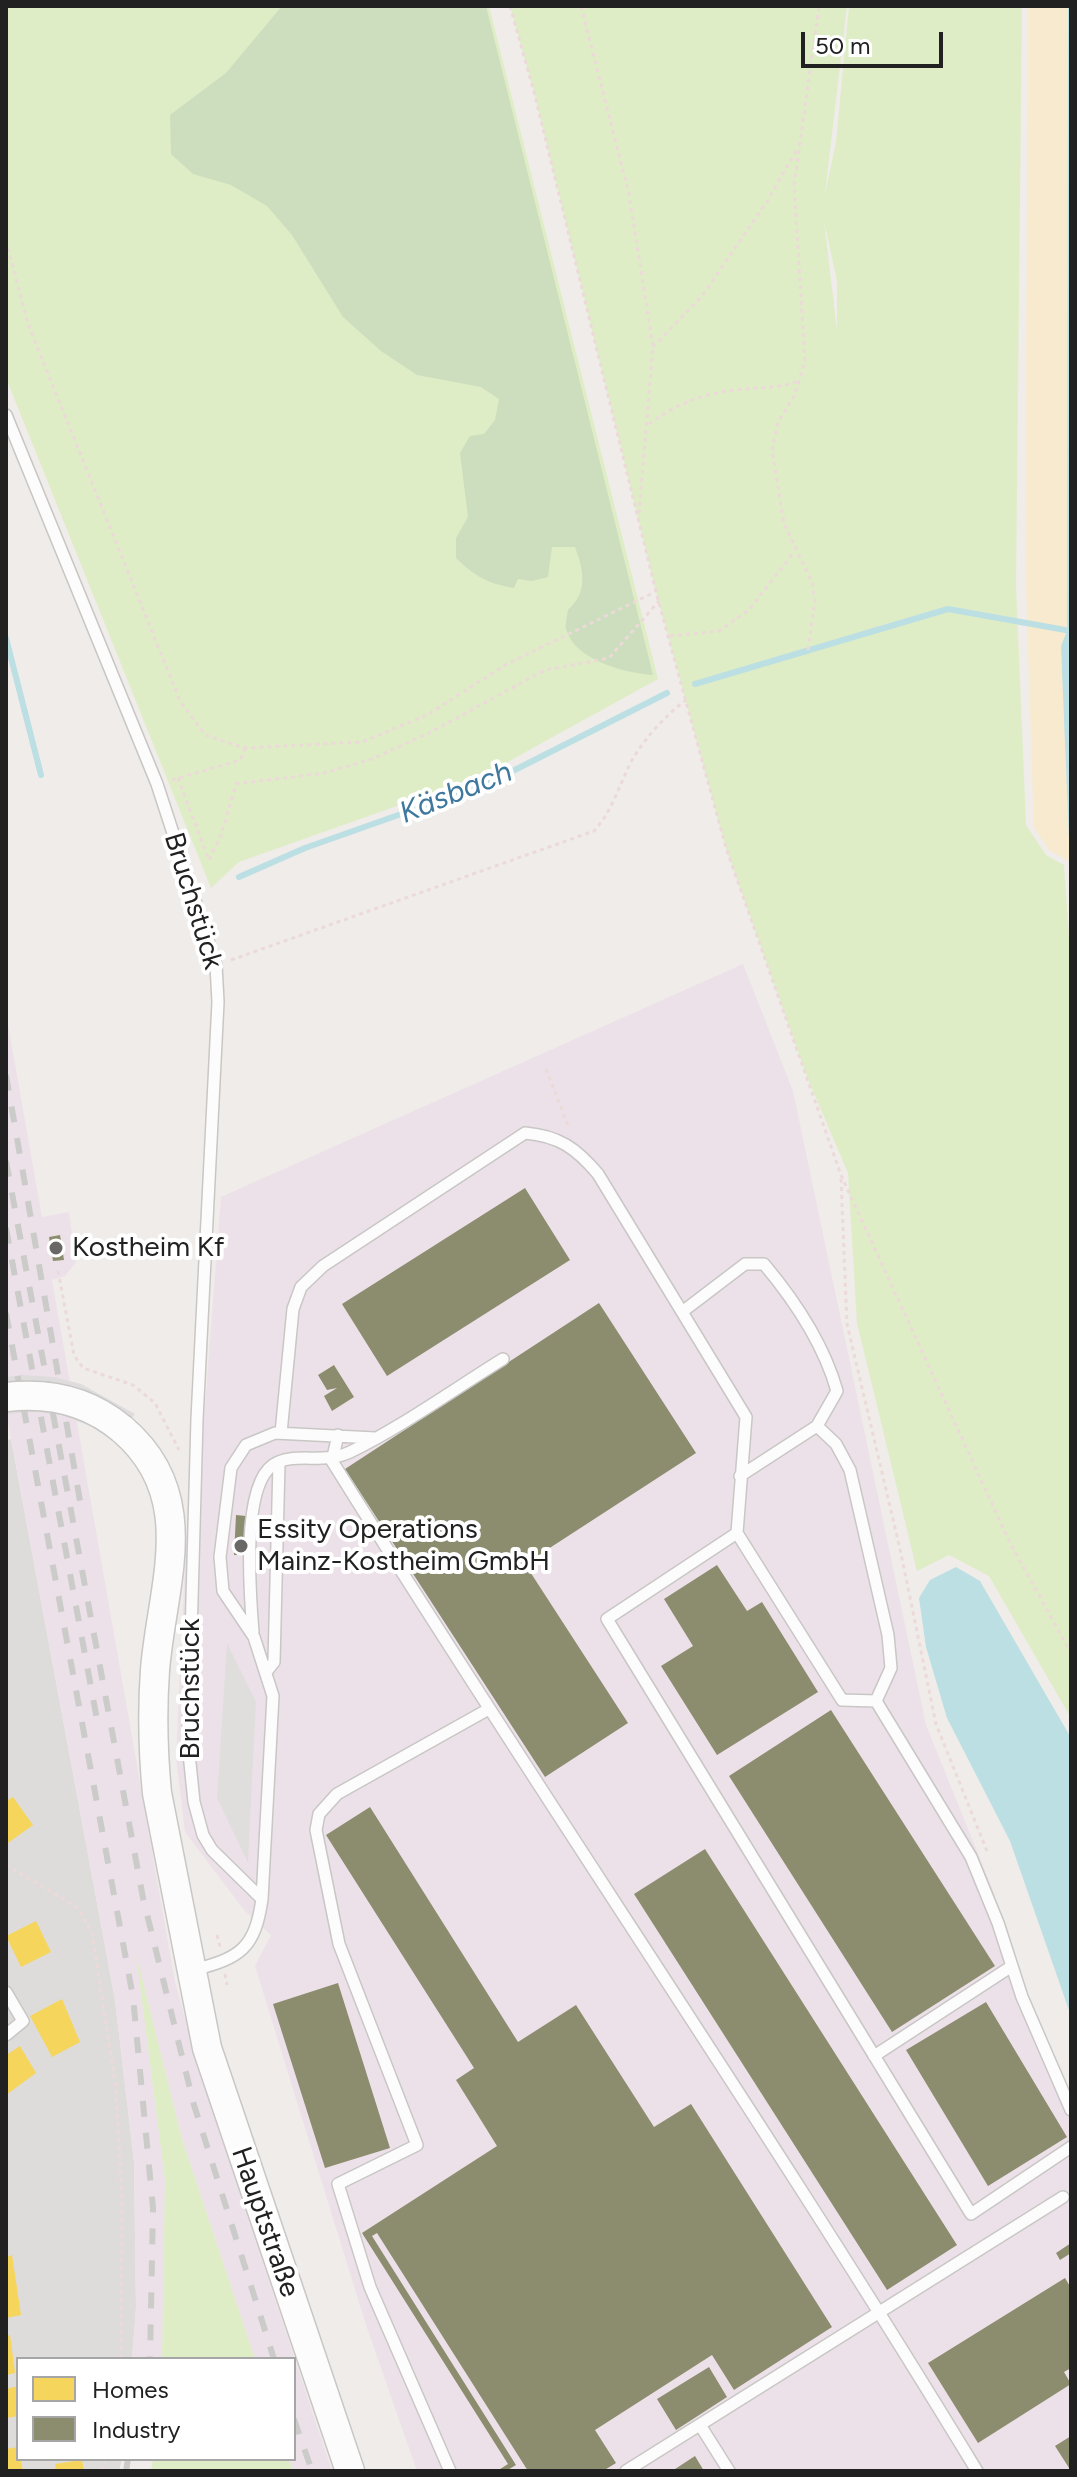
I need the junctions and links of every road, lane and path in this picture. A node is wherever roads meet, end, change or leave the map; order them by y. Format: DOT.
graph roads {
  1 [pos="510,6"];
  2 [pos="581,6"];
  3 [pos="819,6"];
  4 [pos="799,146"];
  5 [pos="6,240"];
  6 [pos="653,347"];
  7 [pos="799,381"];
  8 [pos="6,415"];
  9 [pos="649,424"];
  10 [pos="639,517"];
  11 [pos="795,551"];
  12 [pos="656,592"];
  13 [pos="659,601"];
  14 [pos="670,636"];
  15 [pos="808,650"];
  16 [pos="688,702"];
  17 [pos="245,748"];
  18 [pos="178,778"];
  19 [pos="157,784"];
  20 [pos="216,965"];
  21 [pos="546,1069"];
  22 [pos="577,1150"];
  23 [pos="841,1175"];
  24 [pos="58,1271"];
  25 [pos="682,1312"];
  26 [pos="503,1359"];
  27 [pos="6,1397"];
  28 [pos="817,1426"];
  29 [pos="281,1433"];
  30 [pos="338,1435"];
  31 [pos="375,1438"];
  32 [pos="332,1461"];
  33 [pos="279,1463"];
  34 [pos="197,1469"];
  35 [pos="740,1476"];
  36 [pos="737,1533"];
  37 [pos="254,1637"];
  38 [pos="1071,1653"];
  39 [pos="266,1672"];
  40 [pos="876,1701"];
  41 [pos="487,1710"];
  42 [pos="989,1857"];
  43 [pos="6,1865"];
  44 [pos="262,1899"];
  45 [pos="1012,1966"];
  46 [pos="190,1970"];
  47 [pos="6,1992"];
  48 [pos="6,2035"];
  49 [pos="874,2056"];
  50 [pos="1071,2110"];
  51 [pos="1071,2147"];
  52 [pos="1063,2197"];
  53 [pos="880,2312"];
  54 [pos="121,2357"];
  55 [pos="700,2425"];
  56 [pos="350,2471"];
  57 [pos="450,2471"];
  58 [pos="626,2471"];
  59 [pos="729,2471"];
  60 [pos="977,2471"];
  1 -- 10 [label="path"];
  2 -- 6 [label="path"];
  3 -- 4 [label="path"];
  4 -- 6 [label="path"];
  4 -- 7 [label="path"];
  5 -- 17 [label="path"];
  6 -- 9 [label="path"];
  7 -- 9 [label="path"];
  7 -- 11 [label="path"];
  8 -- 19 [label="lane, Bruchstück"];
  9 -- 10 [label="path"];
  10 -- 12 [label="path"];
  11 -- 14 [label="path"];
  11 -- 15 [label="path"];
  12 -- 13 [label="path"];
  12 -- 17 [label="path"];
  13 -- 14 [label="path"];
  13 -- 18 [label="path"];
  14 -- 16 [label="path"];
  16 -- 20 [label="path"];
  16 -- 23 [label="path"];
  17 -- 18 [label="path"];
  18 -- 19 [label="path"];
  19 -- 20 [label="lane, Bruchstück"];
  20 -- 34 [label="lane, Bruchstück"];
  21 -- 22 [label="path"];
  22 -- 25 [label="lane"];
  22 -- 29 [label="lane"];
  23 -- 38 [label="path"];
  23 -- 42 [label="path"];
  24 -- 34 [label="path"];
  25 -- 28 [label="lane"];
  25 -- 35 [label="lane"];
  26 -- 31 [label="lane"];
  27 -- 46 [label="street, Hauptstraße, bridge"];
  28 -- 35 [label="lane"];
  28 -- 40 [label="lane"];
  29 -- 30 [label="lane"];
  29 -- 37 [label="lane"];
  30 -- 31 [label="lane"];
  30 -- 32 [label="lane"];
  31 -- 32 [label="lane"];
  32 -- 33 [label="lane"];
  32 -- 41 [label="lane"];
  33 -- 37 [label="lane"];
  33 -- 39 [label="lane"];
  34 -- 44 [label="lane, Bruchstück"];
  35 -- 36 [label="lane"];
  36 -- 40 [label="lane"];
  36 -- 49 [label="lane"];
  37 -- 39 [label="lane"];
  39 -- 44 [label="lane"];
  40 -- 45 [label="lane"];
  41 -- 53 [label="lane"];
  41 -- 57 [label="lane"];
  43 -- 54 [label="path"];
  44 -- 46 [label="lane"];
  45 -- 49 [label="lane"];
  45 -- 50 [label="lane"];
  46 -- 56 [label="street, Hauptstraße"];
  47 -- 48 [label="lane"];
  49 -- 51 [label="lane"];
  52 -- 53 [label="lane"];
  53 -- 55 [label="lane"];
  53 -- 60 [label="lane"];
  55 -- 58 [label="lane"];
  55 -- 59 [label="lane"];
}
